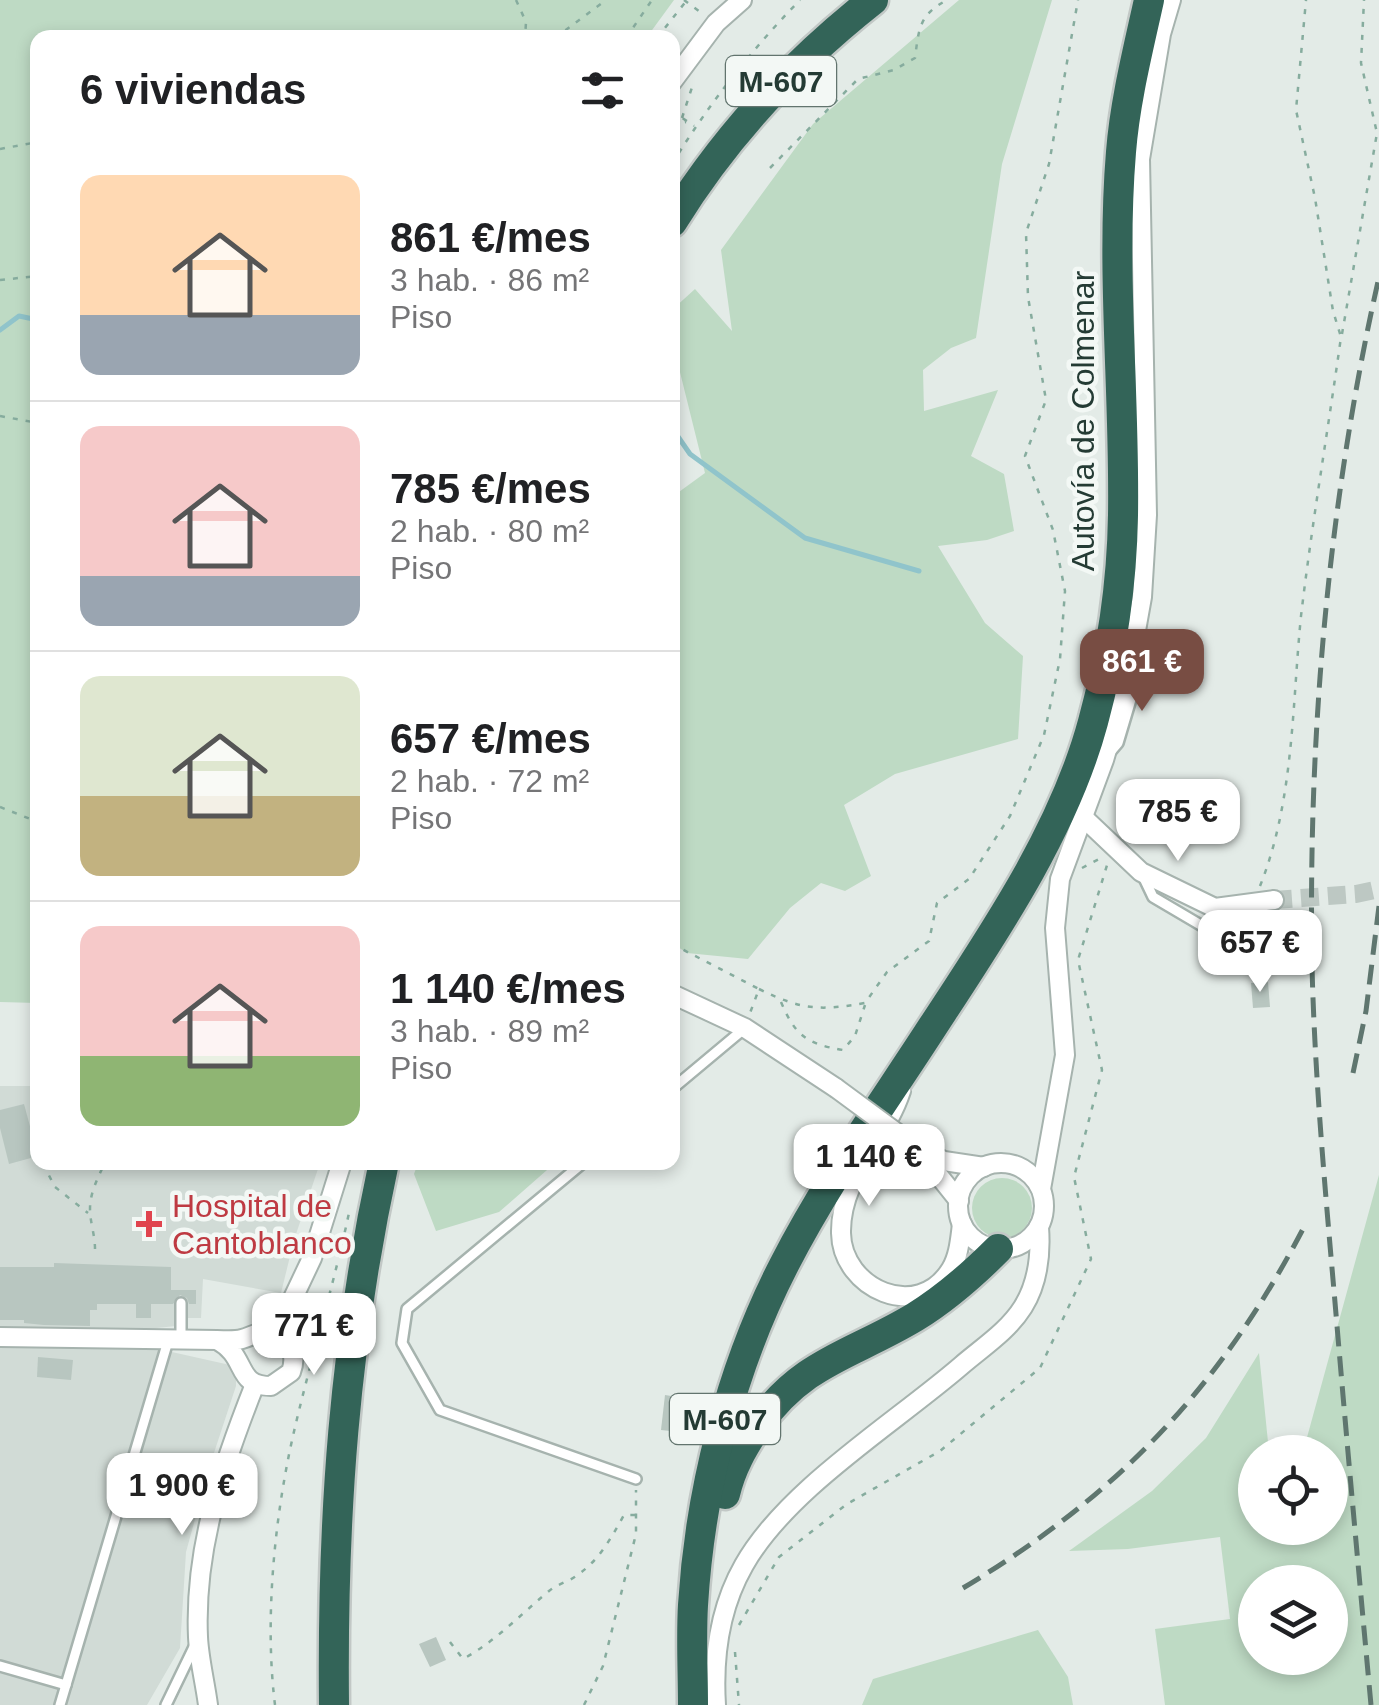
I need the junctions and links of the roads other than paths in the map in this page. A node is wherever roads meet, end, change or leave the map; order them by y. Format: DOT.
graph roads {
  1 [pos="742,0"];
  2 [pos="873,0"];
  3 [pos="1149,0"];
  4 [pos="1170,0"];
  5 [pos="680,71"];
  6 [pos="680,209"];
  7 [pos="1084,818"];
  8 [pos="1141,872"];
  9 [pos="1266,901"];
  10 [pos="1243,950"];
  11 [pos="680,998"];
  12 [pos="744,1028"];
  13 [pos="912,1060"];
  14 [pos="680,1081"];
  15 [pos="916,1148"];
  16 [pos="984,1166"];
  17 [pos="340,1170"];
  18 [pos="382,1170"];
  19 [pos="574,1170"];
  20 [pos="1041,1189"];
  21 [pos="959,1201"];
  22 [pos="962,1224"];
  23 [pos="1039,1226"];
  24 [pos="998,1249"];
  25 [pos="181,1304"];
  26 [pos="276,1334"];
  27 [pos="254,1335"];
  28 [pos="0,1337"];
  29 [pos="175,1340"];
  30 [pos="218,1340"];
  31 [pos="239,1358"];
  32 [pos="256,1384"];
  33 [pos="636,1478"];
  34 [pos="198,1638"];
  35 [pos="693,1648"];
  36 [pos="0,1666"];
  37 [pos="66,1685"];
  38 [pos="60,1705"];
  39 [pos="166,1705"];
  40 [pos="208,1705"];
  41 [pos="334,1705"];
  42 [pos="693,1705"];
  43 [pos="716,1705"];
  1 -- 5 [label="street"];
  2 -- 6 [label="highway, M-607"];
  3 -- 13 [label="highway, Autovía de Colmenar / M-607"];
  4 -- 7 [label="street"];
  7 -- 8 [label="street"];
  7 -- 20 [label="street"];
  8 -- 9 [label="street"];
  8 -- 10 [label="lane"];
  11 -- 12 [label="street"];
  12 -- 14 [label="lane"];
  12 -- 15 [label="street, bridge"];
  13 -- 22 [label="street"];
  13 -- 35 [label="highway, Autovía de Colmenar / M-607"];
  15 -- 16 [label="street"];
  15 -- 21 [label="street"];
  16 -- 20 [label="street"];
  16 -- 21 [label="street"];
  17 -- 26 [label="street"];
  18 -- 41 [label="highway"];
  19 -- 33 [label="lane"];
  20 -- 23 [label="street"];
  21 -- 22 [label="street"];
  22 -- 24 [label="street"];
  23 -- 24 [label="street"];
  23 -- 43 [label="street"];
  24 -- 35 [label="highway"];
  25 -- 29 [label="lane"];
  26 -- 27 [label="street"];
  26 -- 32 [label="street"];
  27 -- 30 [label="street"];
  27 -- 31 [label="street"];
  28 -- 29 [label="street"];
  29 -- 30 [label="street"];
  29 -- 37 [label="lane"];
  30 -- 31 [label="street"];
  31 -- 32 [label="street"];
  32 -- 34 [label="street"];
  34 -- 39 [label="lane"];
  34 -- 40 [label="street"];
  35 -- 42 [label="highway, Autovía de Colmenar / M-607"];
  36 -- 37 [label="lane"];
  37 -- 38 [label="lane"];
}
